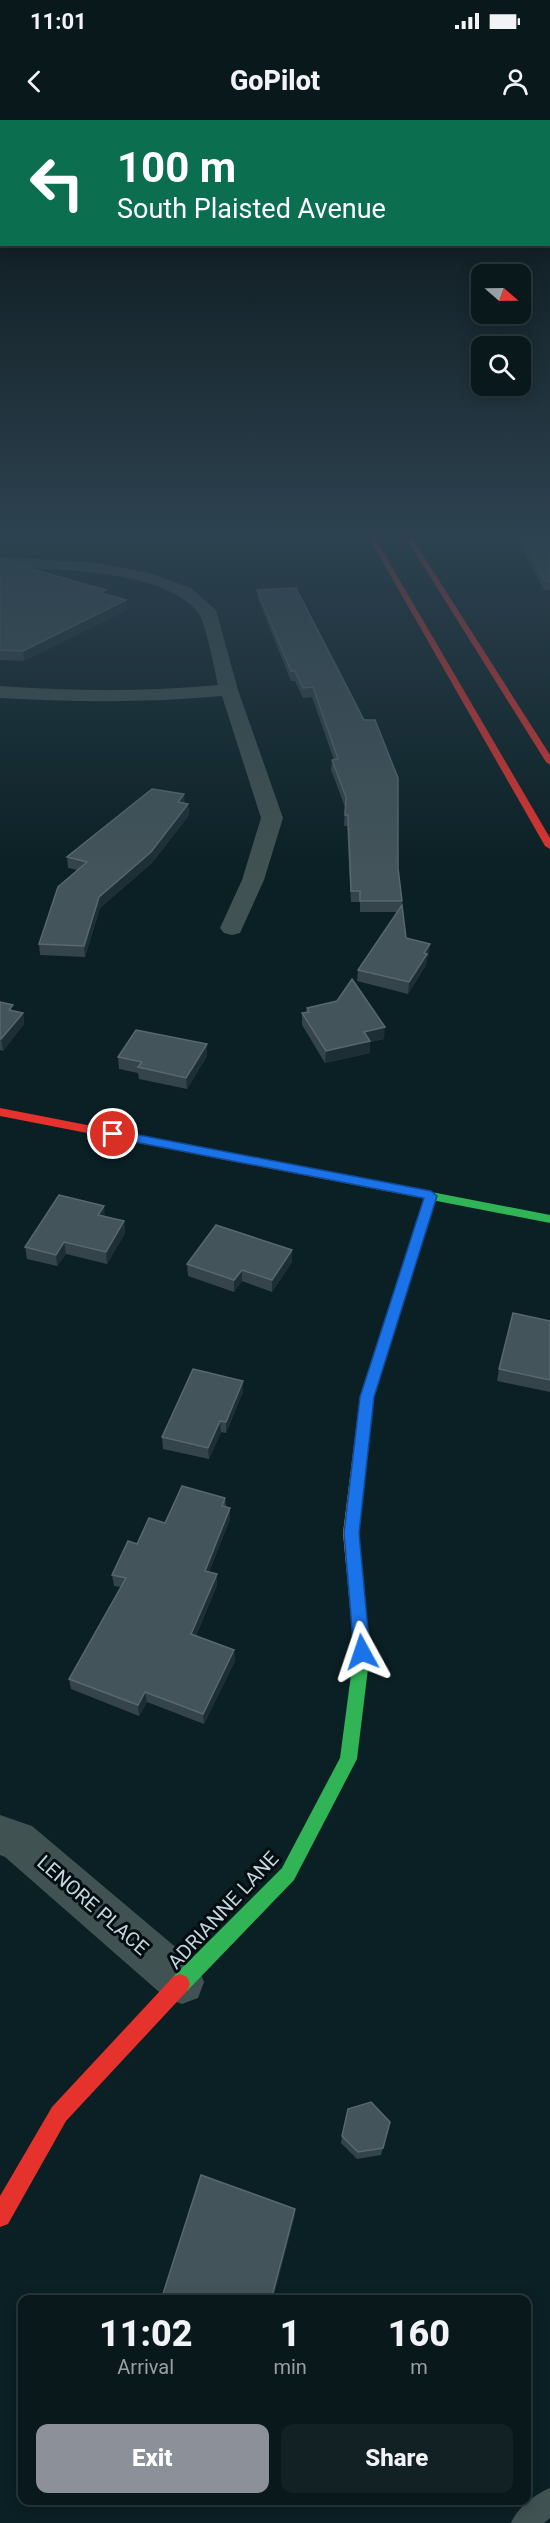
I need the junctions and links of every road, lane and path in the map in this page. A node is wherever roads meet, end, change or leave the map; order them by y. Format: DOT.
graph roads {
  1 [pos="218,650"];
  2 [pos="437,650"];
  3 [pos="480,650"];
  4 [pos="229,690"];
  5 [pos="0,692"];
  6 [pos="550,762"];
  7 [pos="550,846"];
  8 [pos="232,928"];
  9 [pos="0,1112"];
  10 [pos="431,1196"];
  11 [pos="550,1219"];
  12 [pos="0,1834"];
  13 [pos="182,1982"];
  14 [pos="0,2216"];
  15 [pos="550,2501"];
  16 [pos="524,2523"];
  1 -- 4 [label="street"];
  2 -- 7 [label="main road"];
  3 -- 6 [label="main road"];
  4 -- 5 [label="street"];
  4 -- 8 [label="street"];
  9 -- 10 [label="main road"];
  10 -- 11 [label="main road"];
  10 -- 13 [label="main road, ADRIANNE LANE"];
  12 -- 13 [label="street, LENORE PLACE"];
  13 -- 14 [label="main road, ADRIANNE LANE"];
  15 -- 16 [label="lane"];
}
